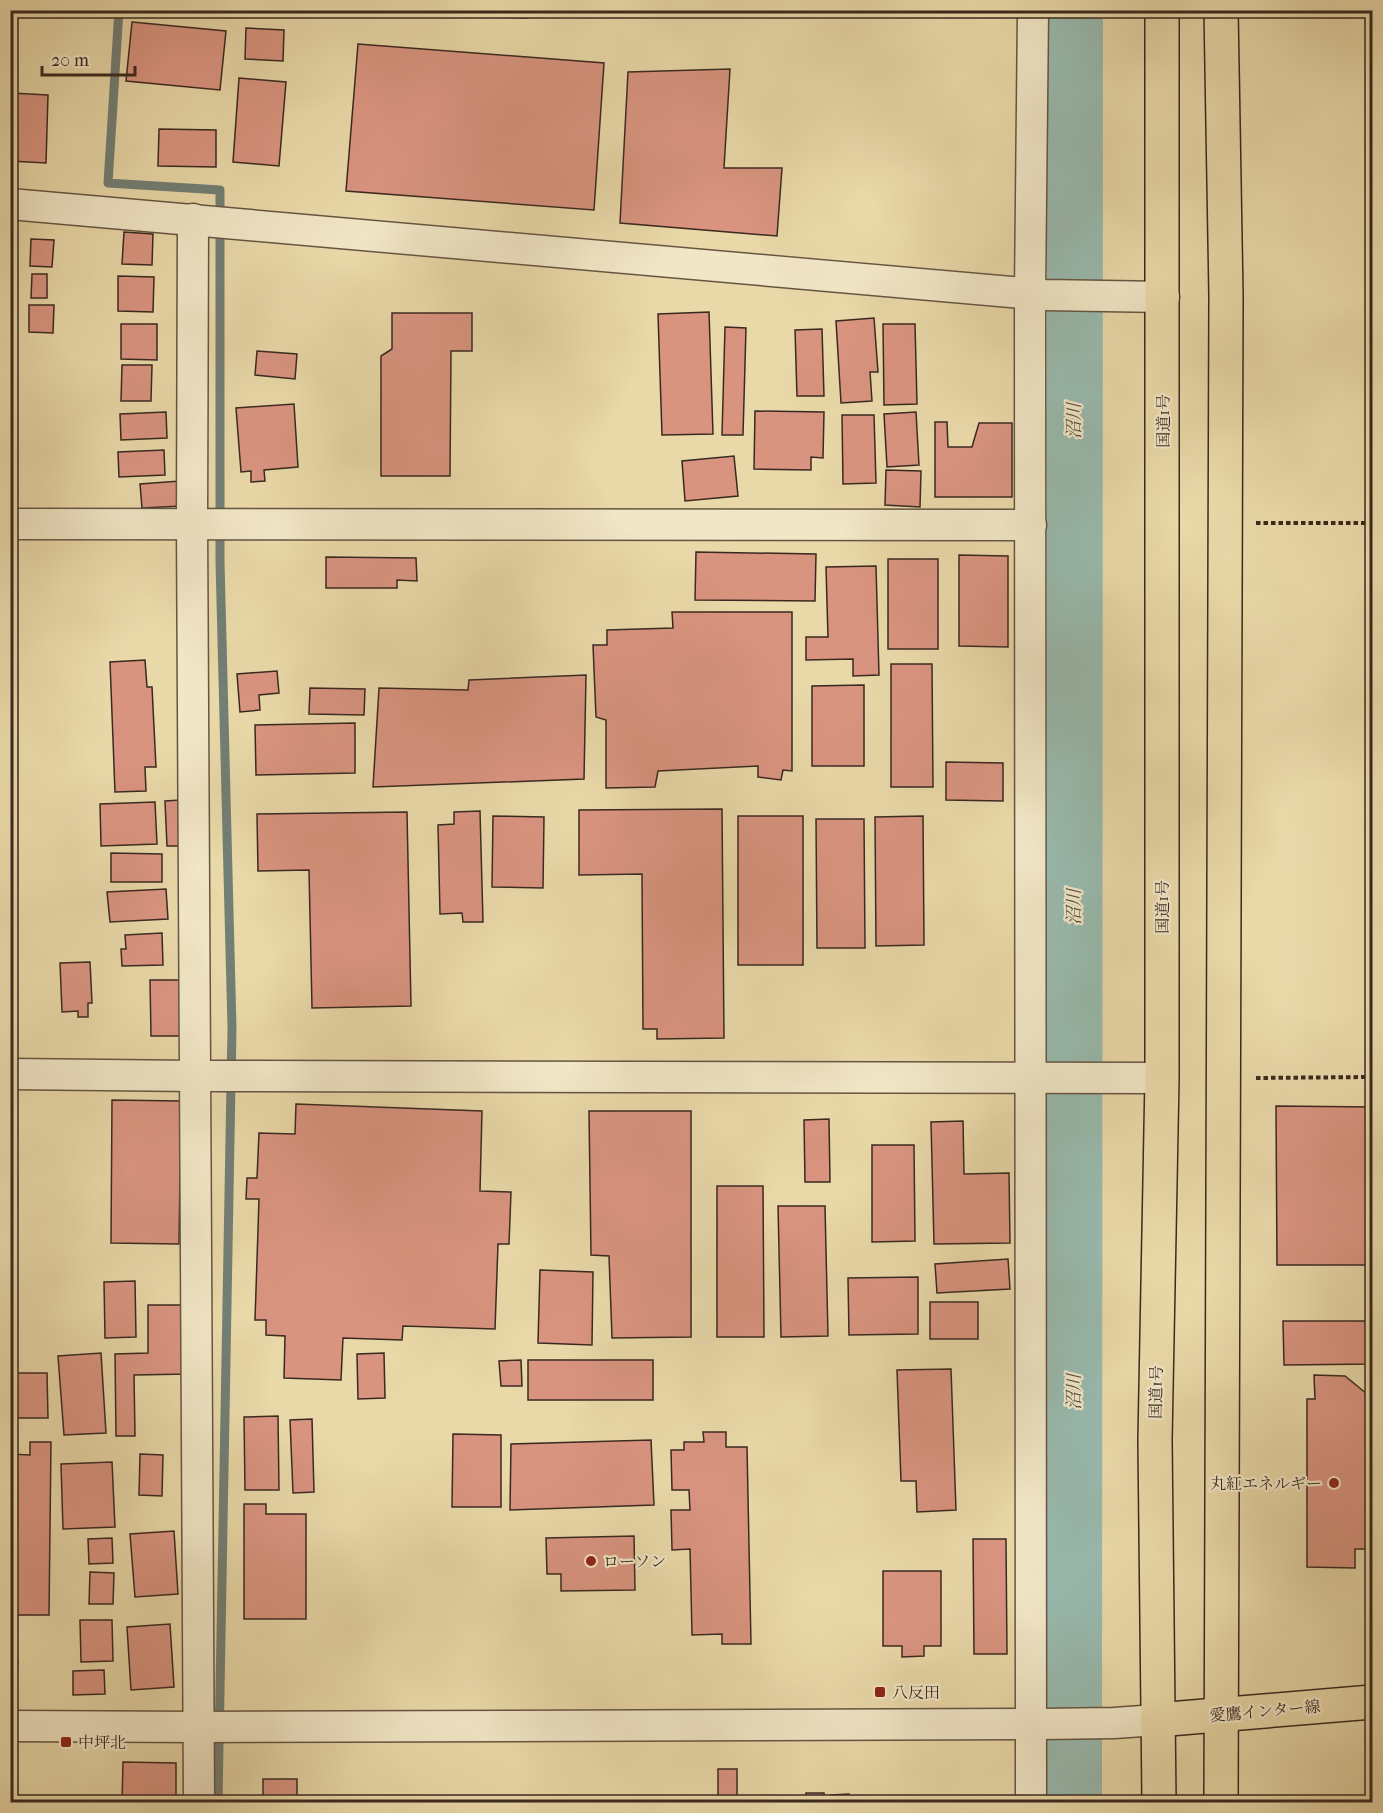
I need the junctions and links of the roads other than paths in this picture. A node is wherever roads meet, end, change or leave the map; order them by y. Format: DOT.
graph roads {
  1 [pos="1033,10"];
  2 [pos="1162,10"];
  3 [pos="1221,10"];
  4 [pos="10,204"];
  5 [pos="193,219"];
  6 [pos="1037,294"];
  7 [pos="1164,297"];
  8 [pos="192,523"];
  9 [pos="10,524"];
  10 [pos="1031,525"];
  11 [pos="10,1074"];
  12 [pos="196,1076"];
  13 [pos="1039,1077"];
  14 [pos="1162,1078"];
  15 [pos="1372,1702"];
  16 [pos="1222,1714"];
  17 [pos="1157,1720"];
  18 [pos="1036,1724"];
  19 [pos="10,1726"];
  20 [pos="200,1727"];
  21 [pos="199,1803"];
  22 [pos="1030,1803"];
  23 [pos="1159,1803"];
  24 [pos="1221,1803"];
  1 -- 6 [label="street"];
  2 -- 7 [label="main road, 国道1号"];
  3 -- 16 [label="main road"];
  4 -- 5 [label="street"];
  5 -- 6 [label="street"];
  5 -- 8 [label="street"];
  6 -- 7 [label="street"];
  6 -- 10 [label="street"];
  7 -- 14 [label="main road, 国道1号"];
  8 -- 9 [label="street"];
  8 -- 10 [label="street"];
  8 -- 12 [label="street"];
  10 -- 13 [label="street"];
  11 -- 12 [label="street"];
  12 -- 13 [label="street"];
  12 -- 20 [label="street"];
  13 -- 14 [label="street"];
  13 -- 18 [label="street"];
  14 -- 17 [label="main road, 国道1号"];
  15 -- 16 [label="main road, 愛鷹インター線"];
  16 -- 17 [label="main road, 愛鷹インター線"];
  16 -- 24 [label="main road"];
  17 -- 18 [label="street"];
  17 -- 23 [label="main road, 国道1号"];
  18 -- 20 [label="street"];
  18 -- 22 [label="street"];
  19 -- 20 [label="street"];
  20 -- 21 [label="street"];
}
